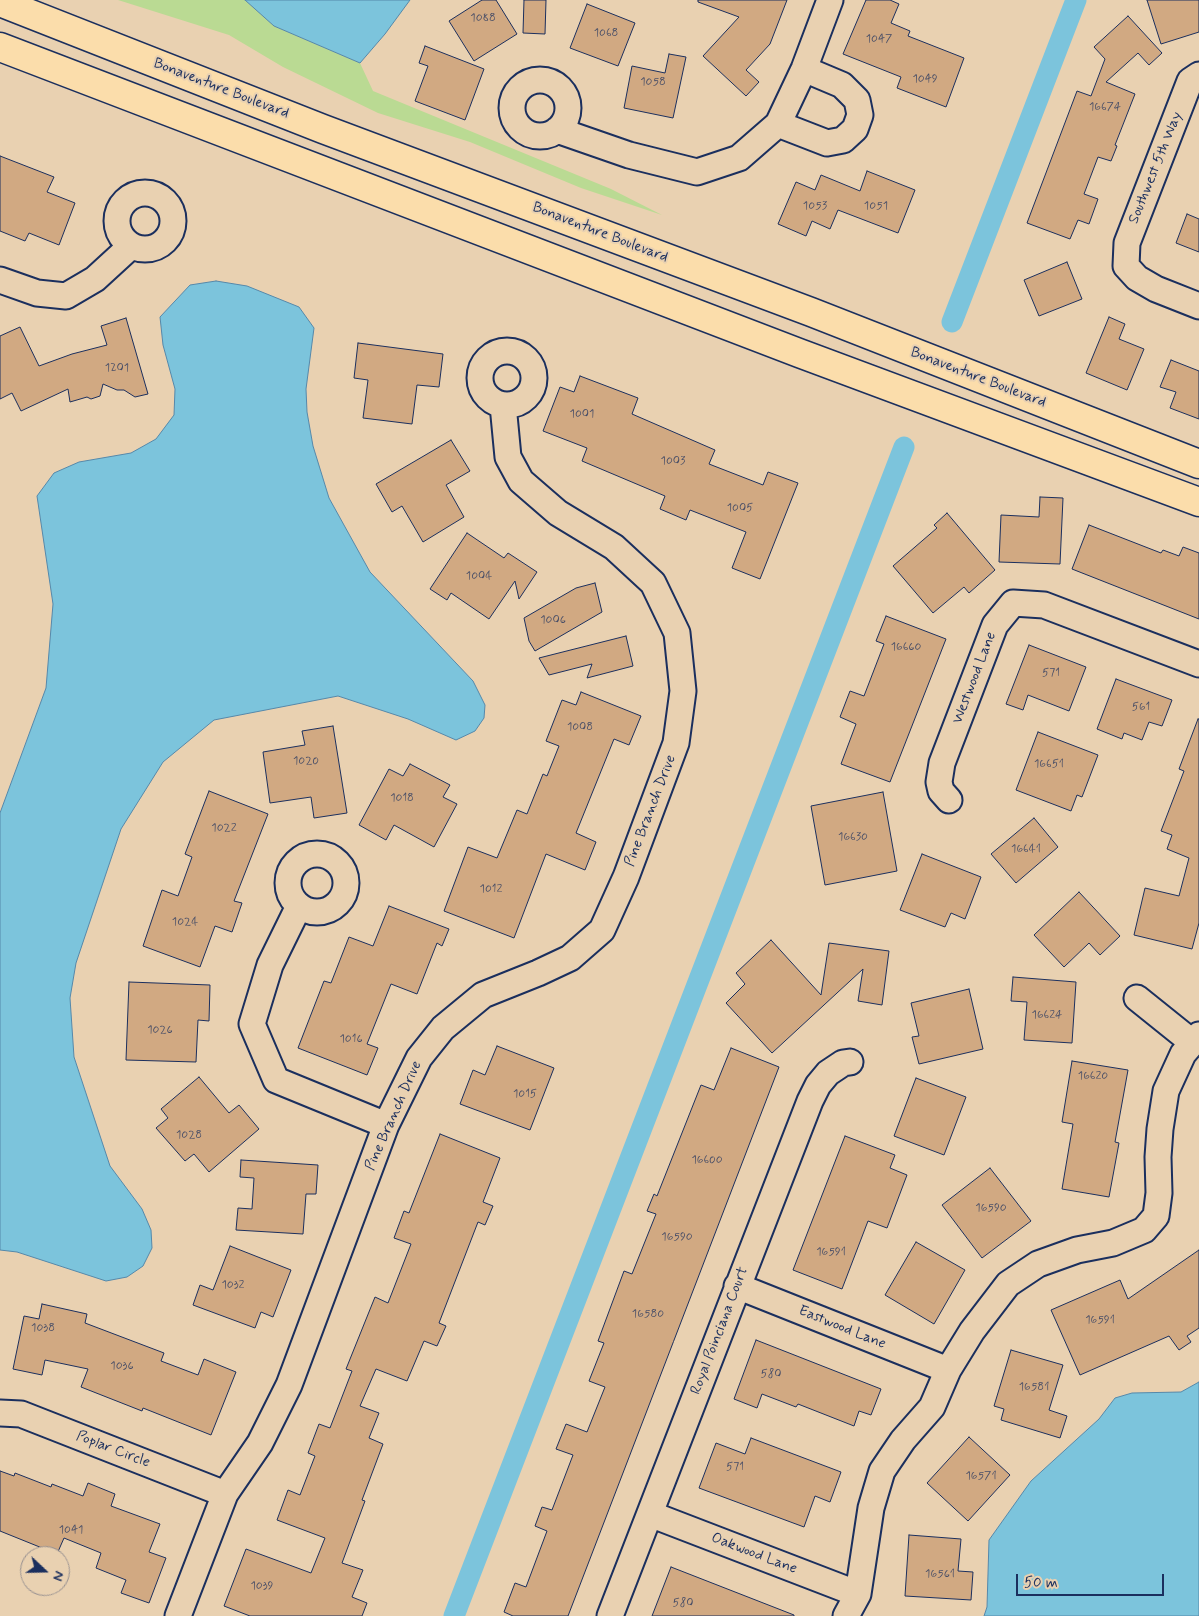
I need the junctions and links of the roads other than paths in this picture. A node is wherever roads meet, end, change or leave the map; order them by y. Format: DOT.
graph roads {
  1 [pos="830,0"];
  2 [pos="0,2"];
  3 [pos="0,47"];
  4 [pos="804,69"];
  5 [pos="1199,75"];
  6 [pos="778,124"];
  7 [pos="557,130"];
  8 [pos="131,246"];
  9 [pos="0,280"];
  10 [pos="1199,306"];
  11 [pos="502,405"];
  12 [pos="1199,464"];
  13 [pos="1199,502"];
  14 [pos="1199,664"];
  15 [pos="949,800"];
  16 [pos="299,906"];
  17 [pos="1137,998"];
  18 [pos="1196,1039"];
  19 [pos="850,1062"];
  20 [pos="386,1125"];
  21 [pos="737,1286"];
  22 [pos="948,1370"];
  23 [pos="0,1413"];
  24 [pos="225,1494"];
  25 [pos="650,1514"];
  26 [pos="858,1594"];
  27 [pos="178,1616"];
  28 [pos="610,1616"];
  29 [pos="846,1616"];
  1 -- 4 [label="street"];
  2 -- 12 [label="main road, Bonaventure Boulevard"];
  3 -- 13 [label="main road"];
  4 -- 6 [label="street"];
  4 -- 6 [label="street"];
  5 -- 10 [label="street, Southwest 5th Way"];
  6 -- 7 [label="street"];
  8 -- 9 [label="street"];
  11 -- 20 [label="street, Pine Branch Drive"];
  14 -- 15 [label="street, Westwood Lane"];
  16 -- 20 [label="street"];
  17 -- 18 [label="street"];
  18 -- 22 [label="street"];
  19 -- 21 [label="street, Royal Poinciana Court"];
  20 -- 24 [label="street, Pine Branch Drive"];
  21 -- 22 [label="street, Eastwood Lane"];
  21 -- 25 [label="street, Royal Poinciana Court"];
  22 -- 26 [label="street"];
  23 -- 24 [label="street, Poplar Circle"];
  24 -- 27 [label="street, Pine Branch Drive"];
  25 -- 26 [label="street, Oakwood Lane"];
  25 -- 28 [label="street, Royal Poinciana Court"];
  26 -- 29 [label="street"];
}
